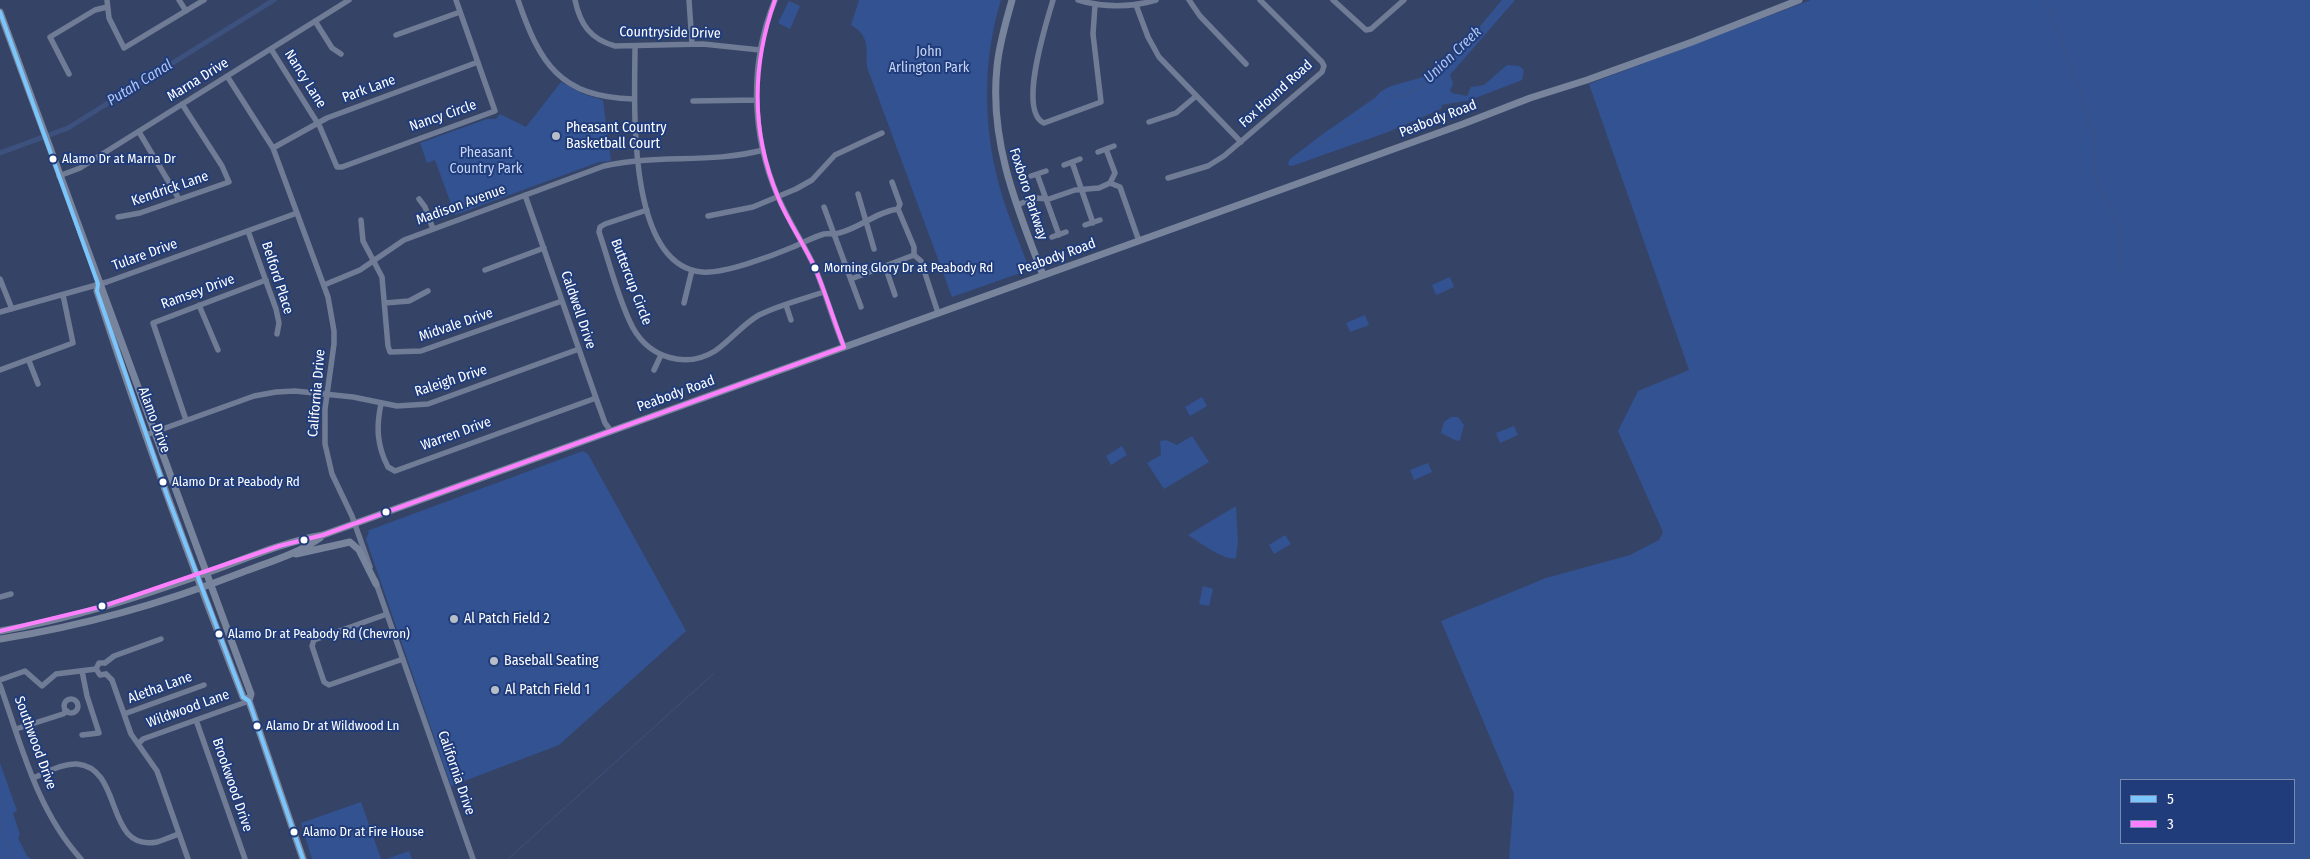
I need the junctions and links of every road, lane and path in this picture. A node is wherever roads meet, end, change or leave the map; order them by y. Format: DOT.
graph roads {
  1 [pos="107,0"];
  2 [pos="178,0"];
  3 [pos="204,0"];
  4 [pos="348,0"];
  5 [pos="456,0"];
  6 [pos="518,0"];
  7 [pos="575,0"];
  8 [pos="689,0"];
  9 [pos="775,0"];
  10 [pos="1012,0"];
  11 [pos="1053,0"];
  12 [pos="1078,0"];
  13 [pos="1156,0"];
  14 [pos="1189,0"];
  15 [pos="1260,0"];
  16 [pos="1333,0"];
  17 [pos="1404,0"];
  18 [pos="1799,0"];
  19 [pos="1095,5"];
  20 [pos="1136,5"];
  21 [pos="107,7"];
  22 [pos="186,11"];
  23 [pos="0,12"];
  24 [pos="460,12"];
  25 [pos="315,21"];
  26 [pos="396,36"];
  27 [pos="692,44"];
  28 [pos="635,46"];
  29 [pos="271,49"];
  30 [pos="760,50"];
  31 [pos="341,54"];
  32 [pos="478,62"];
  33 [pos="1246,64"];
  34 [pos="69,74"];
  35 [pos="227,76"];
  36 [pos="1195,97"];
  37 [pos="633,99"];
  38 [pos="757,100"];
  39 [pos="693,101"];
  40 [pos="182,104"];
  41 [pos="317,122"];
  42 [pos="1149,122"];
  43 [pos="139,132"];
  44 [pos="882,133"];
  45 [pos="1241,142"];
  46 [pos="1114,146"];
  47 [pos="273,148"];
  48 [pos="1106,149"];
  49 [pos="763,150"];
  50 [pos="1098,152"];
  51 [pos="1080,159"];
  52 [pos="638,161"];
  53 [pos="1072,162"];
  54 [pos="1064,165"];
  55 [pos="1046,171"];
  56 [pos="1037,174"];
  57 [pos="59,176"];
  58 [pos="1031,176"];
  59 [pos="1168,178"];
  60 [pos="892,182"];
  61 [pos="1110,182"];
  62 [pos="1081,190"];
  63 [pos="858,194"];
  64 [pos="525,195"];
  65 [pos="778,197"];
  66 [pos="179,199"];
  67 [pos="419,199"];
  68 [pos="1046,199"];
  69 [pos="1017,205"];
  70 [pos="824,207"];
  71 [pos="898,209"];
  72 [pos="647,210"];
  73 [pos="297,213"];
  74 [pos="708,216"];
  75 [pos="118,217"];
  76 [pos="361,220"];
  77 [pos="1100,220"];
  78 [pos="866,222"];
  79 [pos="1093,222"];
  80 [pos="1086,225"];
  81 [pos="433,229"];
  82 [pos="248,231"];
  83 [pos="1066,232"];
  84 [pos="833,234"];
  85 [pos="1059,235"];
  86 [pos="1052,238"];
  87 [pos="1139,241"];
  88 [pos="802,243"];
  89 [pos="544,248"];
  90 [pos="874,249"];
  91 [pos="914,255"];
  92 [pos="373,261"];
  93 [pos="885,266"];
  94 [pos="485,270"];
  95 [pos="692,270"];
  96 [pos="1043,275"];
  97 [pos="0,278"];
  98 [pos="851,279"];
  99 [pos="266,280"];
  100 [pos="98,284"];
  101 [pos="324,285"];
  102 [pos="428,291"];
  103 [pos="824,292"];
  104 [pos="895,294"];
  105 [pos="63,295"];
  106 [pos="562,301"];
  107 [pos="385,303"];
  108 [pos="684,303"];
  109 [pos="199,305"];
  110 [pos="786,305"];
  111 [pos="861,307"];
  112 [pos="12,309"];
  113 [pos="0,312"];
  114 [pos="938,313"];
  115 [pos="791,320"];
  116 [pos="277,334"];
  117 [pos="844,347"];
  118 [pos="579,349"];
  119 [pos="218,350"];
  120 [pos="661,355"];
  121 [pos="29,361"];
  122 [pos="0,370"];
  123 [pos="654,370"];
  124 [pos="38,384"];
  125 [pos="327,394"];
  126 [pos="596,398"];
  127 [pos="381,404"];
  128 [pos="186,420"];
  129 [pos="611,431"];
  130 [pos="154,432"];
  131 [pos="146,435"];
  132 [pos="355,524"];
  133 [pos="323,535"];
  134 [pos="286,556"];
  135 [pos="205,573"];
  136 [pos="196,576"];
  137 [pos="376,584"];
  138 [pos="209,585"];
  139 [pos="200,588"];
  140 [pos="11,594"];
  141 [pos="0,596"];
  142 [pos="387,614"];
  143 [pos="0,630"];
  144 [pos="0,639"];
  145 [pos="160,639"];
  146 [pos="403,659"];
  147 [pos="105,662"];
  148 [pos="96,669"];
  149 [pos="82,671"];
  150 [pos="106,674"];
  151 [pos="0,680"];
  152 [pos="0,685"];
  153 [pos="204,685"];
  154 [pos="249,701"];
  155 [pos="67,711"];
  156 [pos="124,714"];
  157 [pos="196,720"];
  158 [pos="16,729"];
  159 [pos="82,735"];
  160 [pos="138,744"];
  161 [pos="33,778"];
  162 [pos="179,834"];
  163 [pos="80,859"];
  164 [pos="188,859"];
  165 [pos="245,859"];
  166 [pos="303,859"];
  167 [pos="473,859"];
  1 -- 21 [label="street"];
  2 -- 22 [label="street"];
  3 -- 22 [label="street"];
  4 -- 25 [label="street, Marna Drive"];
  5 -- 24 [label="street, Nancy Circle"];
  6 -- 37 [label="street"];
  7 -- 28 [label="street, Countryside Drive"];
  8 -- 27 [label="street"];
  9 -- 30 [label="street"];
  10 -- 69 [label="main road, Foxboro Parkway"];
  11 -- 19 [label="street"];
  12 -- 19 [label="street"];
  13 -- 20 [label="street"];
  14 -- 33 [label="street"];
  15 -- 45 [label="street, Fox Hound Road"];
  16 -- 17 [label="street"];
  18 -- 87 [label="main road, Peabody Road"];
  19 -- 20 [label="street"];
  20 -- 36 [label="street"];
  21 -- 22 [label="street"];
  21 -- 34 [label="street"];
  23 -- 57 [label="main road, Alamo Drive"];
  24 -- 26 [label="street"];
  24 -- 32 [label="street, Nancy Circle"];
  25 -- 29 [label="street, Marna Drive"];
  25 -- 31 [label="street"];
  27 -- 28 [label="street, Countryside Drive"];
  27 -- 30 [label="street, Countryside Drive"];
  28 -- 37 [label="street"];
  29 -- 35 [label="street, Marna Drive"];
  29 -- 41 [label="street, Nancy Lane"];
  30 -- 38 [label="street"];
  32 -- 41 [label="street, Park Lane"];
  32 -- 41 [label="street, Nancy Circle"];
  35 -- 40 [label="street, Marna Drive"];
  35 -- 47 [label="street, California Drive"];
  36 -- 42 [label="street"];
  36 -- 45 [label="street"];
  37 -- 52 [label="street"];
  38 -- 39 [label="street"];
  38 -- 49 [label="street"];
  40 -- 43 [label="street, Marna Drive"];
  40 -- 66 [label="street, Kendrick Lane"];
  41 -- 47 [label="street, Park Lane"];
  43 -- 57 [label="street, Marna Drive"];
  43 -- 66 [label="street"];
  44 -- 65 [label="street"];
  45 -- 59 [label="street"];
  46 -- 48 [label="street"];
  47 -- 73 [label="street, California Drive"];
  48 -- 50 [label="street"];
  48 -- 61 [label="street"];
  49 -- 52 [label="street, Madison Avenue"];
  49 -- 65 [label="street"];
  51 -- 53 [label="street"];
  52 -- 64 [label="street, Madison Avenue"];
  52 -- 72 [label="street"];
  53 -- 54 [label="street"];
  53 -- 62 [label="street"];
  55 -- 56 [label="street"];
  56 -- 58 [label="street"];
  56 -- 68 [label="street"];
  57 -- 100 [label="main road, Alamo Drive"];
  60 -- 71 [label="street"];
  61 -- 62 [label="street"];
  61 -- 87 [label="street"];
  62 -- 68 [label="street"];
  62 -- 79 [label="street"];
  63 -- 78 [label="street"];
  64 -- 81 [label="street, Madison Avenue"];
  64 -- 89 [label="street, Caldwell Drive"];
  65 -- 74 [label="street"];
  65 -- 88 [label="street"];
  66 -- 75 [label="street, Kendrick Lane"];
  67 -- 81 [label="street"];
  68 -- 69 [label="street"];
  68 -- 85 [label="street"];
  69 -- 96 [label="main road, Foxboro Parkway"];
  70 -- 84 [label="street"];
  71 -- 78 [label="street"];
  71 -- 91 [label="street"];
  72 -- 95 [label="street"];
  72 -- 120 [label="street, Buttercup Circle"];
  73 -- 82 [label="street, Tulare Drive"];
  73 -- 101 [label="street, California Drive"];
  76 -- 92 [label="street, Midvale Drive"];
  77 -- 79 [label="street"];
  78 -- 84 [label="street"];
  78 -- 90 [label="street"];
  79 -- 80 [label="street"];
  81 -- 92 [label="street, Madison Avenue"];
  82 -- 99 [label="street, Belford Place"];
  82 -- 100 [label="street, Tulare Drive"];
  83 -- 85 [label="street"];
  84 -- 88 [label="street"];
  84 -- 98 [label="street"];
  85 -- 86 [label="street"];
  87 -- 96 [label="main road, Peabody Road"];
  88 -- 95 [label="street"];
  88 -- 103 [label="street"];
  89 -- 94 [label="street"];
  89 -- 106 [label="street, Caldwell Drive"];
  91 -- 93 [label="street"];
  91 -- 114 [label="street"];
  92 -- 101 [label="street, Madison Avenue"];
  92 -- 107 [label="street, Midvale Drive"];
  93 -- 98 [label="street"];
  93 -- 104 [label="street"];
  95 -- 108 [label="street"];
  96 -- 114 [label="main road, Peabody Road"];
  97 -- 112 [label="street"];
  98 -- 111 [label="street"];
  99 -- 109 [label="street, Ramsey Drive"];
  99 -- 116 [label="street, Belford Place"];
  100 -- 105 [label="street, Tulare Drive"];
  100 -- 130 [label="main road, Alamo Drive"];
  100 -- 131 [label="main road, Alamo Drive"];
  101 -- 125 [label="street, California Drive"];
  102 -- 107 [label="street"];
  103 -- 110 [label="street, Buttercup Circle"];
  103 -- 117 [label="street"];
  105 -- 112 [label="street, Tulare Drive"];
  105 -- 121 [label="street"];
  106 -- 107 [label="street, Midvale Drive"];
  106 -- 118 [label="street, Caldwell Drive"];
  109 -- 119 [label="street"];
  109 -- 128 [label="street, Ramsey Drive"];
  110 -- 115 [label="street"];
  110 -- 120 [label="street, Buttercup Circle"];
  112 -- 113 [label="street, Tulare Drive"];
  114 -- 117 [label="main road, Peabody Road"];
  117 -- 129 [label="main road, Peabody Road"];
  118 -- 126 [label="street, Caldwell Drive"];
  118 -- 127 [label="street, Raleigh Drive"];
  120 -- 123 [label="street"];
  121 -- 122 [label="street"];
  121 -- 124 [label="street"];
  125 -- 127 [label="street, Raleigh Drive"];
  125 -- 128 [label="street, Raleigh Drive"];
  125 -- 132 [label="street, California Drive"];
  126 -- 127 [label="street, Warren Drive"];
  126 -- 129 [label="street, Caldwell Drive"];
  128 -- 130 [label="street, Raleigh Drive"];
  129 -- 132 [label="main road, Peabody Road"];
  130 -- 131 [label="street, Raleigh Drive"];
  130 -- 135 [label="main road, Alamo Drive"];
  131 -- 136 [label="main road, Alamo Drive"];
  132 -- 133 [label="main road, Peabody Road"];
  132 -- 137 [label="street, California Drive"];
  133 -- 134 [label="main road, Peabody Road"];
  133 -- 135 [label="main road, Peabody Road"];
  134 -- 137 [label="main road"];
  134 -- 138 [label="main road, Peabody Road"];
  135 -- 136 [label="main road, Peabody Road"];
  135 -- 138 [label="main road, Alamo Drive"];
  136 -- 139 [label="main road, Alamo Drive"];
  136 -- 143 [label="main road, Peabody Road"];
  137 -- 142 [label="street, California Drive"];
  138 -- 139 [label="main road, Peabody Road"];
  138 -- 154 [label="main road, Alamo Drive"];
  139 -- 144 [label="main road, Peabody Road"];
  139 -- 154 [label="main road, Alamo Drive"];
  140 -- 141 [label="street"];
  142 -- 146 [label="street, California Drive"];
  142 -- 146 [label="street"];
  145 -- 147 [label="street"];
  146 -- 167 [label="street, California Drive"];
  147 -- 148 [label="street"];
  147 -- 150 [label="street"];
  148 -- 149 [label="street"];
  148 -- 150 [label="street"];
  149 -- 151 [label="street"];
  149 -- 159 [label="street"];
  150 -- 156 [label="street"];
  152 -- 158 [label="street, Southwood Drive"];
  153 -- 156 [label="street, Aletha Lane"];
  154 -- 157 [label="street, Wildwood Lane"];
  154 -- 166 [label="main road, Alamo Drive"];
  155 -- 158 [label="street"];
  156 -- 160 [label="street"];
  157 -- 160 [label="street, Wildwood Lane"];
  157 -- 165 [label="street, Brookwood Drive"];
  158 -- 161 [label="street, Southwood Drive"];
  160 -- 162 [label="street"];
  161 -- 162 [label="street"];
  161 -- 163 [label="street, Southwood Drive"];
  162 -- 164 [label="street"];
}
